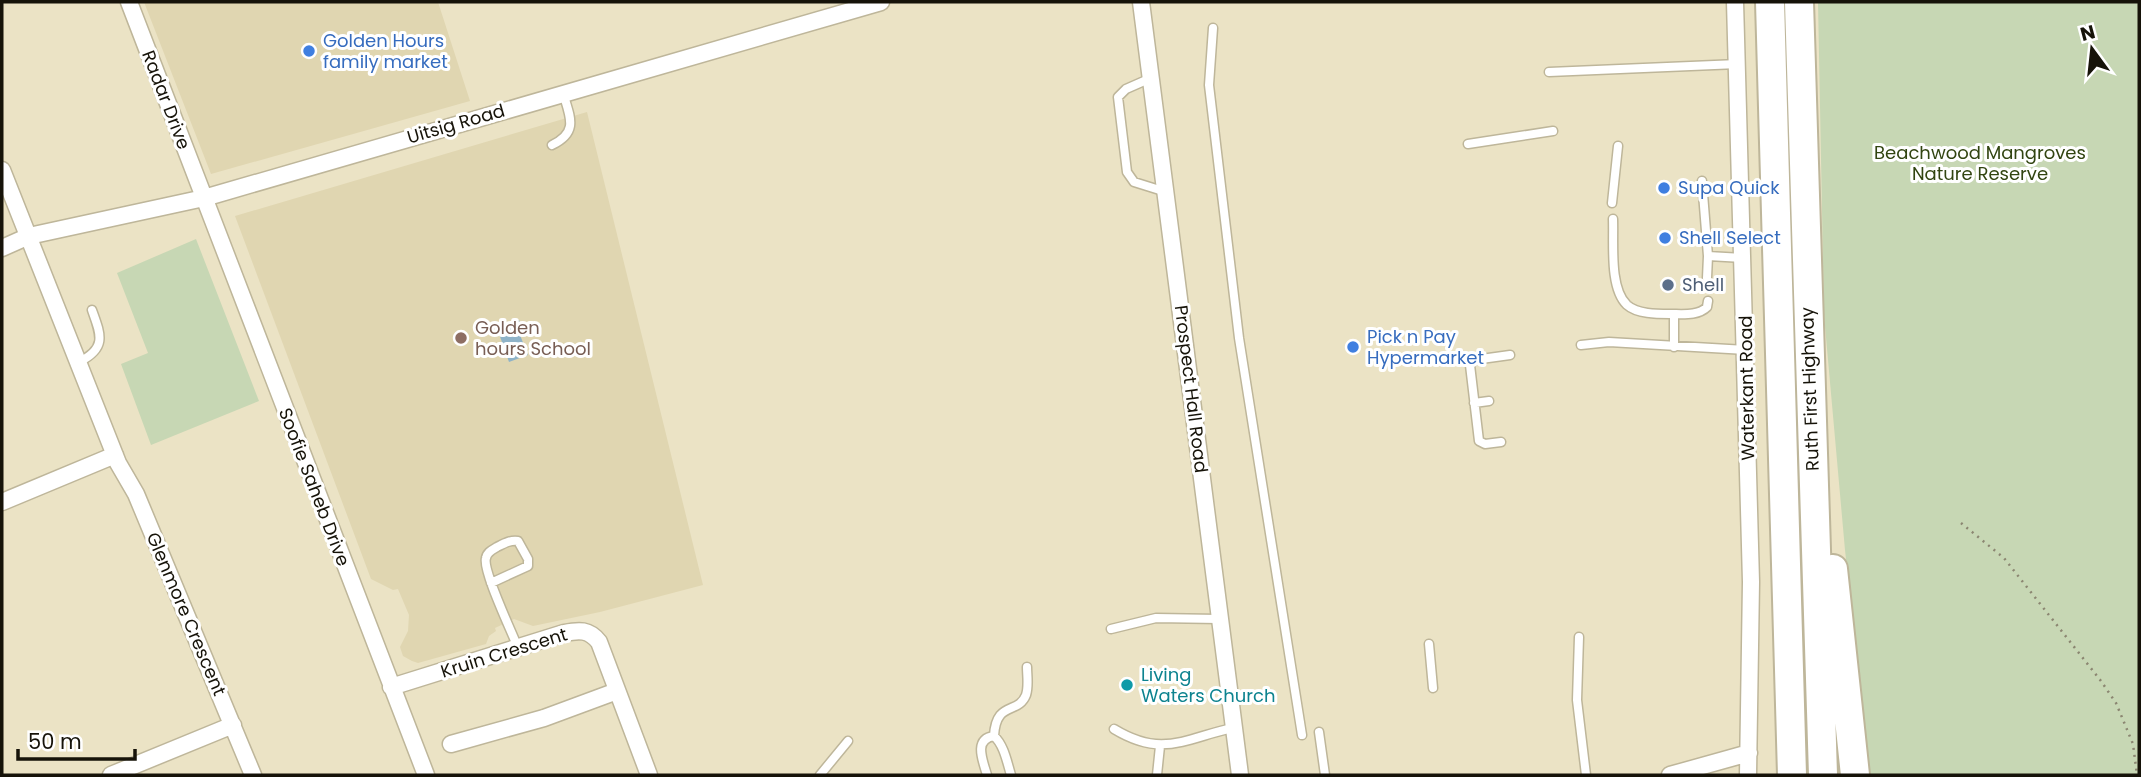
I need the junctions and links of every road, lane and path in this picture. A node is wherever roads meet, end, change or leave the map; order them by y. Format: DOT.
graph roads {
  1 [pos="130,2"];
  2 [pos="881,2"];
  3 [pos="1141,2"];
  4 [pos="1735,2"];
  5 [pos="1770,2"];
  6 [pos="1799,2"];
  7 [pos="1213,28"];
  8 [pos="1738,64"];
  9 [pos="1549,72"];
  10 [pos="1151,78"];
  11 [pos="563,93"];
  12 [pos="1553,131"];
  13 [pos="1468,144"];
  14 [pos="552,145"];
  15 [pos="1618,146"];
  16 [pos="2,170"];
  17 [pos="1702,181"];
  18 [pos="1166,192"];
  19 [pos="204,198"];
  20 [pos="1612,203"];
  21 [pos="1613,219"];
  22 [pos="29,236"];
  23 [pos="2,248"];
  24 [pos="1708,256"];
  25 [pos="1744,258"];
  26 [pos="1707,278"];
  27 [pos="1708,301"];
  28 [pos="92,310"];
  29 [pos="1674,314"];
  30 [pos="1581,345"];
  31 [pos="1674,347"];
  32 [pos="1746,350"];
  33 [pos="1510,355"];
  34 [pos="1808,357"];
  35 [pos="79,362"];
  36 [pos="1489,401"];
  37 [pos="1474,403"];
  38 [pos="1501,442"];
  39 [pos="115,455"];
  40 [pos="2,502"];
  41 [pos="1961,523"];
  42 [pos="491,583"];
  43 [pos="1219,619"];
  44 [pos="1111,629"];
  45 [pos="1579,637"];
  46 [pos="1429,644"];
  47 [pos="517,648"];
  48 [pos="1027,667"];
  49 [pos="391,687"];
  50 [pos="1433,688"];
  51 [pos="617,691"];
  52 [pos="233,725"];
  53 [pos="1233,727"];
  54 [pos="1114,729"];
  55 [pos="1319,732"];
  56 [pos="1302,735"];
  57 [pos="994,736"];
  58 [pos="848,741"];
  59 [pos="451,744"];
  60 [pos="1160,746"];
  61 [pos="1749,753"];
  62 [pos="111,775"];
  63 [pos="253,775"];
  64 [pos="426,775"];
  65 [pos="649,775"];
  66 [pos="820,775"];
  67 [pos="987,775"];
  68 [pos="1011,775"];
  69 [pos="1157,775"];
  70 [pos="1240,775"];
  71 [pos="1325,775"];
  72 [pos="1586,775"];
  73 [pos="1670,775"];
  74 [pos="1748,775"];
  75 [pos="1792,775"];
  76 [pos="1823,775"];
  77 [pos="1855,775"];
  78 [pos="2137,775"];
  1 -- 19 [label="street, Radar Drive"];
  2 -- 11 [label="street, Uitsig Road"];
  3 -- 10 [label="street, Prospect Hall Road"];
  4 -- 8 [label="street, Waterkant Road"];
  5 -- 75 [label="highway, Ruth First Highway"];
  6 -- 34 [label="highway, Ruth First Highway"];
  7 -- 56 [label="lane"];
  8 -- 9 [label="lane"];
  8 -- 25 [label="street, Waterkant Road"];
  10 -- 18 [label="street, Prospect Hall Road"];
  10 -- 18 [label="lane"];
  11 -- 14 [label="lane"];
  11 -- 19 [label="street, Uitsig Road"];
  12 -- 13 [label="lane"];
  15 -- 20 [label="lane"];
  16 -- 22 [label="street, Glenmore Crescent"];
  17 -- 24 [label="lane"];
  18 -- 43 [label="street, Prospect Hall Road"];
  19 -- 22 [label="street, Uitsig Road"];
  19 -- 49 [label="street, Soofie Saheb Drive"];
  21 -- 29 [label="lane"];
  22 -- 23 [label="street, Uitsig Road"];
  22 -- 35 [label="street, Glenmore Crescent"];
  24 -- 25 [label="lane"];
  24 -- 26 [label="lane"];
  25 -- 32 [label="street, Waterkant Road"];
  27 -- 29 [label="lane"];
  28 -- 35 [label="lane"];
  29 -- 31 [label="lane"];
  30 -- 31 [label="lane"];
  31 -- 32 [label="lane"];
  32 -- 61 [label="street, Waterkant Road"];
  33 -- 37 [label="lane"];
  34 -- 76 [label="highway, Ruth First Highway"];
  34 -- 77 [label="highway"];
  35 -- 39 [label="street, Glenmore Crescent"];
  36 -- 37 [label="lane"];
  37 -- 38 [label="lane"];
  39 -- 40 [label="street"];
  39 -- 52 [label="street, Glenmore Crescent"];
  41 -- 78 [label="path"];
  42 -- 42 [label="lane"];
  42 -- 47 [label="lane"];
  43 -- 44 [label="lane"];
  43 -- 53 [label="street, Prospect Hall Road"];
  45 -- 72 [label="lane"];
  46 -- 50 [label="lane"];
  47 -- 49 [label="street, Kruin Crescent"];
  47 -- 51 [label="street, Kruin Crescent"];
  48 -- 57 [label="lane"];
  49 -- 64 [label="street, Soofie Saheb Drive"];
  51 -- 59 [label="street"];
  51 -- 65 [label="street, Kruin Crescent"];
  52 -- 62 [label="street"];
  52 -- 63 [label="street, Glenmore Crescent"];
  53 -- 60 [label="lane"];
  53 -- 70 [label="street, Prospect Hall Road"];
  54 -- 60 [label="lane"];
  55 -- 71 [label="lane"];
  57 -- 67 [label="lane"];
  57 -- 68 [label="lane"];
  58 -- 66 [label="lane"];
  60 -- 69 [label="lane"];
  61 -- 73 [label="street"];
  61 -- 74 [label="street, Waterkant Road"];
}
